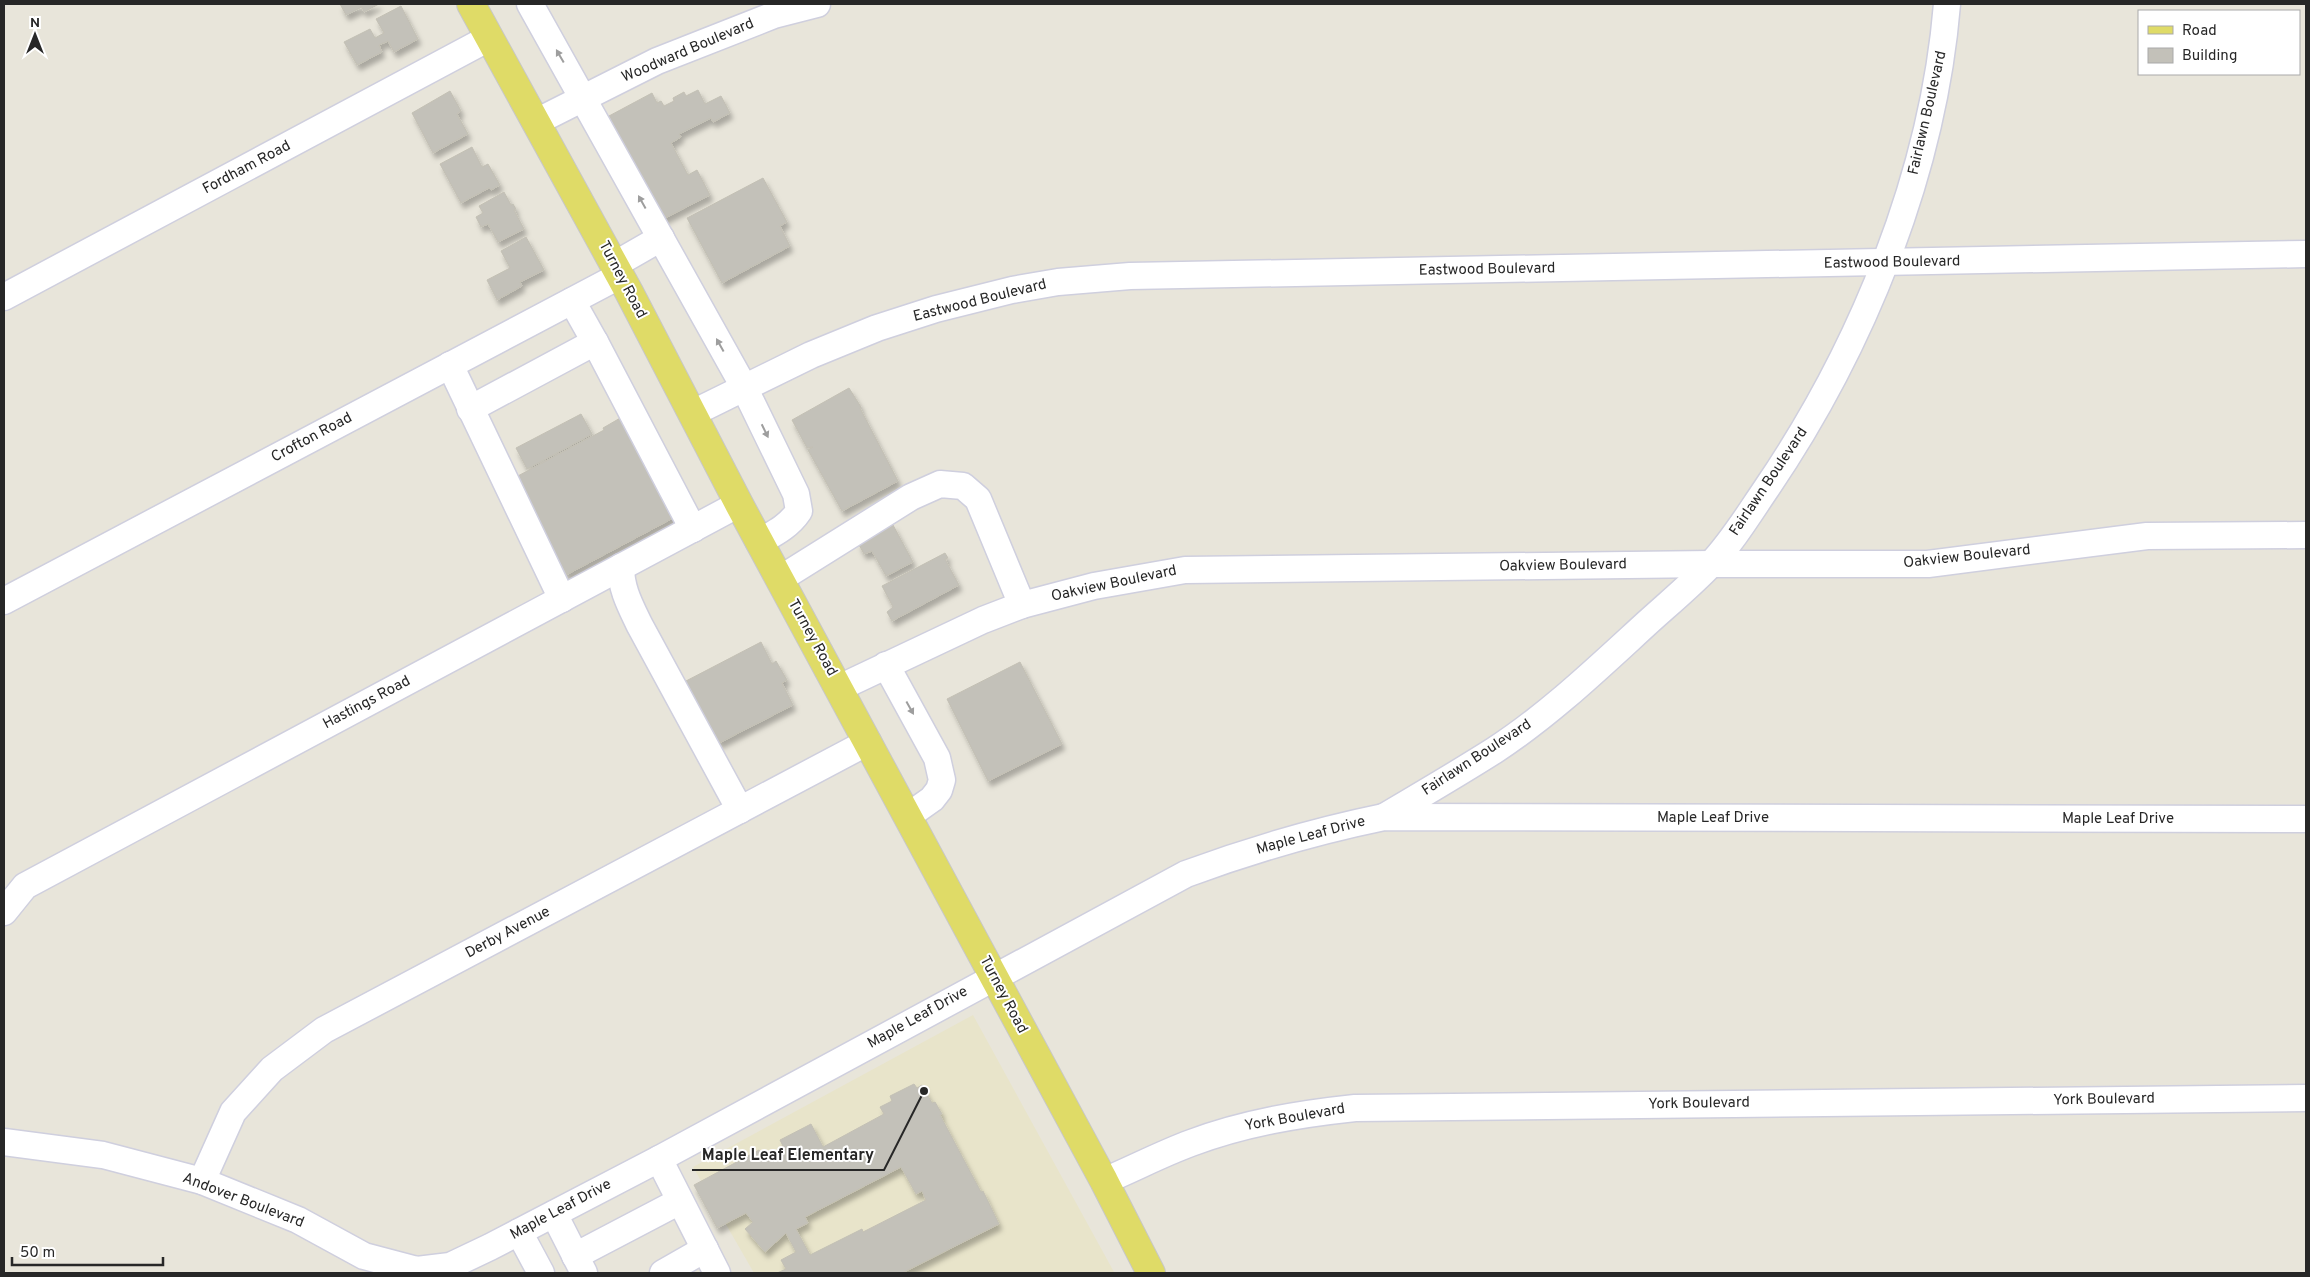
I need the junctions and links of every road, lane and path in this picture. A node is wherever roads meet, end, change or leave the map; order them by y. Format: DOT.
graph roads {
  1 [pos="471,4"];
  2 [pos="530,4"];
  3 [pos="816,4"];
  4 [pos="1947,4"];
  5 [pos="489,38"];
  6 [pos="585,99"];
  7 [pos="536,122"];
  8 [pos="661,238"];
  9 [pos="2306,254"];
  10 [pos="1887,263"];
  11 [pos="616,270"];
  12 [pos="4,297"];
  13 [pos="572,301"];
  14 [pos="596,342"];
  15 [pos="450,366"];
  16 [pos="744,387"];
  17 [pos="470,409"];
  18 [pos="693,413"];
  19 [pos="739,504"];
  20 [pos="693,529"];
  21 [pos="2306,535"];
  22 [pos="759,542"];
  23 [pos="1711,564"];
  24 [pos="621,567"];
  25 [pos="780,579"];
  26 [pos="562,599"];
  27 [pos="4,601"];
  28 [pos="1022,604"];
  29 [pos="886,666"];
  30 [pos="839,688"];
  31 [pos="868,742"];
  32 [pos="740,810"];
  33 [pos="908,816"];
  34 [pos="1384,818"];
  35 [pos="2306,819"];
  36 [pos="4,912"];
  37 [pos="993,976"];
  38 [pos="2306,1098"];
  39 [pos="4,1142"];
  40 [pos="659,1159"];
  41 [pos="202,1181"];
  42 [pos="1104,1181"];
  43 [pos="680,1200"];
  44 [pos="554,1214"];
  45 [pos="519,1232"];
  46 [pos="705,1249"];
  47 [pos="580,1264"];
  48 [pos="417,1270"];
  49 [pos="541,1273"];
  50 [pos="663,1273"];
  51 [pos="717,1273"];
  52 [pos="1151,1273"];
  1 -- 5 [label="main road, Turney Road"];
  6 -- 2 [label="street, one-way"];
  3 -- 6 [label="street, Woodward Boulevard"];
  4 -- 10 [label="street, Fairlawn Boulevard"];
  5 -- 7 [label="main road, Turney Road"];
  5 -- 12 [label="street, Fordham Road"];
  6 -- 7 [label="street, Woodward Boulevard"];
  8 -- 6 [label="street, one-way"];
  7 -- 11 [label="main road, Turney Road"];
  8 -- 11 [label="street, Crofton Road"];
  16 -- 8 [label="street, one-way"];
  9 -- 10 [label="street, Eastwood Boulevard"];
  10 -- 16 [label="street, Eastwood Boulevard"];
  10 -- 23 [label="street, Fairlawn Boulevard"];
  11 -- 13 [label="street, Crofton Road"];
  11 -- 18 [label="main road, Turney Road"];
  13 -- 14 [label="street"];
  13 -- 15 [label="street, Crofton Road"];
  14 -- 17 [label="street"];
  14 -- 20 [label="street"];
  15 -- 17 [label="street"];
  15 -- 27 [label="street, Crofton Road"];
  16 -- 18 [label="street, Eastwood Boulevard"];
  16 -- 22 [label="street, one-way"];
  17 -- 26 [label="street"];
  18 -- 19 [label="main road, Turney Road"];
  19 -- 20 [label="street, Hastings Road"];
  19 -- 22 [label="main road, Turney Road"];
  20 -- 24 [label="street, Hastings Road"];
  21 -- 23 [label="street, Oakview Boulevard"];
  22 -- 25 [label="main road, Turney Road"];
  23 -- 28 [label="street, Oakview Boulevard"];
  23 -- 34 [label="street, Fairlawn Boulevard"];
  24 -- 26 [label="street, Hastings Road"];
  24 -- 32 [label="street"];
  25 -- 28 [label="street"];
  25 -- 30 [label="main road, Turney Road"];
  26 -- 36 [label="street, Hastings Road"];
  28 -- 29 [label="street, Oakview Boulevard"];
  29 -- 30 [label="street, Oakview Boulevard"];
  29 -- 33 [label="street, one-way"];
  30 -- 31 [label="main road, Turney Road"];
  31 -- 32 [label="street, Derby Avenue"];
  31 -- 33 [label="main road, Turney Road"];
  32 -- 41 [label="street, Derby Avenue"];
  33 -- 37 [label="main road, Turney Road"];
  34 -- 35 [label="street, Maple Leaf Drive"];
  34 -- 37 [label="street, Maple Leaf Drive"];
  37 -- 40 [label="street, Maple Leaf Drive"];
  37 -- 42 [label="main road, Turney Road"];
  38 -- 42 [label="street, York Boulevard"];
  39 -- 41 [label="street, Andover Boulevard"];
  40 -- 43 [label="street"];
  40 -- 44 [label="street, Maple Leaf Drive"];
  41 -- 48 [label="street, Andover Boulevard"];
  42 -- 52 [label="main road, Turney Road"];
  43 -- 46 [label="street"];
  43 -- 47 [label="street"];
  44 -- 45 [label="street, Maple Leaf Drive"];
  44 -- 47 [label="street"];
  45 -- 48 [label="street, Maple Leaf Drive"];
  45 -- 49 [label="street"];
  46 -- 50 [label="street"];
  46 -- 51 [label="street"];
}
